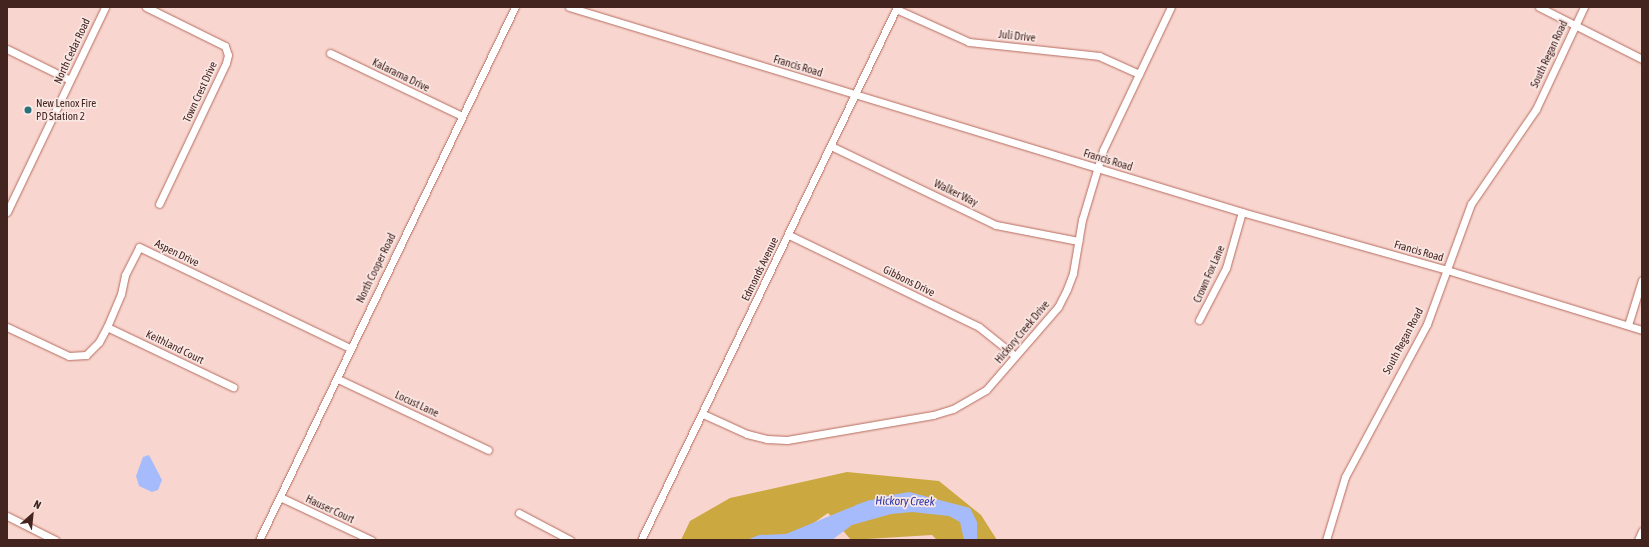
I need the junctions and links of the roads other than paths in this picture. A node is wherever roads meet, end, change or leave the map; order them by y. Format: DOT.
graph roads {
  1 [pos="105,7"];
  2 [pos="146,7"];
  3 [pos="515,7"];
  4 [pos="569,7"];
  5 [pos="1171,7"];
  6 [pos="1539,7"];
  7 [pos="1584,7"];
  8 [pos="897,8"];
  9 [pos="1576,25"];
  10 [pos="7,49"];
  11 [pos="330,53"];
  12 [pos="1642,59"];
  13 [pos="1139,74"];
  14 [pos="70,80"];
  15 [pos="856,95"];
  16 [pos="462,116"];
  17 [pos="831,146"];
  18 [pos="1097,168"];
  19 [pos="159,204"];
  20 [pos="7,212"];
  21 [pos="1242,212"];
  22 [pos="789,235"];
  23 [pos="1078,241"];
  24 [pos="1447,270"];
  25 [pos="1642,280"];
  26 [pos="1199,320"];
  27 [pos="1628,325"];
  28 [pos="7,327"];
  29 [pos="107,327"];
  30 [pos="1642,330"];
  31 [pos="350,348"];
  32 [pos="1014,355"];
  33 [pos="338,379"];
  34 [pos="233,387"];
  35 [pos="703,414"];
  36 [pos="488,450"];
  37 [pos="280,497"];
  38 [pos="519,513"];
  39 [pos="7,516"];
  40 [pos="1642,531"];
  41 [pos="55,540"];
  42 [pos="259,540"];
  43 [pos="371,540"];
  44 [pos="570,540"];
  45 [pos="641,540"];
  46 [pos="1326,540"];
  47 [pos="1638,540"];
  1 -- 14 [label="street, North Cedar Road"];
  2 -- 19 [label="street, Town Crest Drive"];
  3 -- 16 [label="street, North Cooper Road"];
  4 -- 15 [label="street, Francis Road"];
  5 -- 13 [label="street, Hickory Creek Drive"];
  6 -- 9 [label="street"];
  7 -- 9 [label="street, South Regan Road"];
  8 -- 13 [label="street, Juli Drive"];
  8 -- 15 [label="street, Edmonds Avenue"];
  9 -- 12 [label="street"];
  9 -- 24 [label="street, South Regan Road"];
  10 -- 14 [label="street"];
  11 -- 16 [label="street, Kalarama Drive"];
  13 -- 18 [label="street, Hickory Creek Drive"];
  14 -- 20 [label="street, North Cedar Road"];
  15 -- 17 [label="street, Edmonds Avenue"];
  15 -- 18 [label="street, Francis Road"];
  16 -- 31 [label="street, North Cooper Road"];
  17 -- 22 [label="street, Edmonds Avenue"];
  17 -- 23 [label="street, Walker Way"];
  18 -- 21 [label="street, Francis Road"];
  18 -- 23 [label="street, Hickory Creek Drive"];
  21 -- 24 [label="street, Francis Road"];
  21 -- 26 [label="street, Crown Fox Lane"];
  22 -- 32 [label="street, Gibbons Drive"];
  22 -- 35 [label="street, Edmonds Avenue"];
  23 -- 32 [label="street, Hickory Creek Drive"];
  24 -- 27 [label="street, Francis Road"];
  24 -- 46 [label="street, South Regan Road"];
  25 -- 27 [label="street"];
  27 -- 30 [label="street, Francis Road"];
  28 -- 29 [label="street, Aspen Drive"];
  29 -- 31 [label="street, Aspen Drive"];
  29 -- 34 [label="street, Keithland Court"];
  31 -- 33 [label="street, North Cooper Road"];
  32 -- 35 [label="street, Hickory Creek Drive"];
  33 -- 36 [label="street, Locust Lane"];
  33 -- 37 [label="street, North Cooper Road"];
  35 -- 45 [label="street, Edmonds Avenue"];
  37 -- 42 [label="street, North Cooper Road"];
  37 -- 43 [label="street, Hauser Court"];
  38 -- 44 [label="street"];
  39 -- 41 [label="street"];
  40 -- 47 [label="street"];
}
